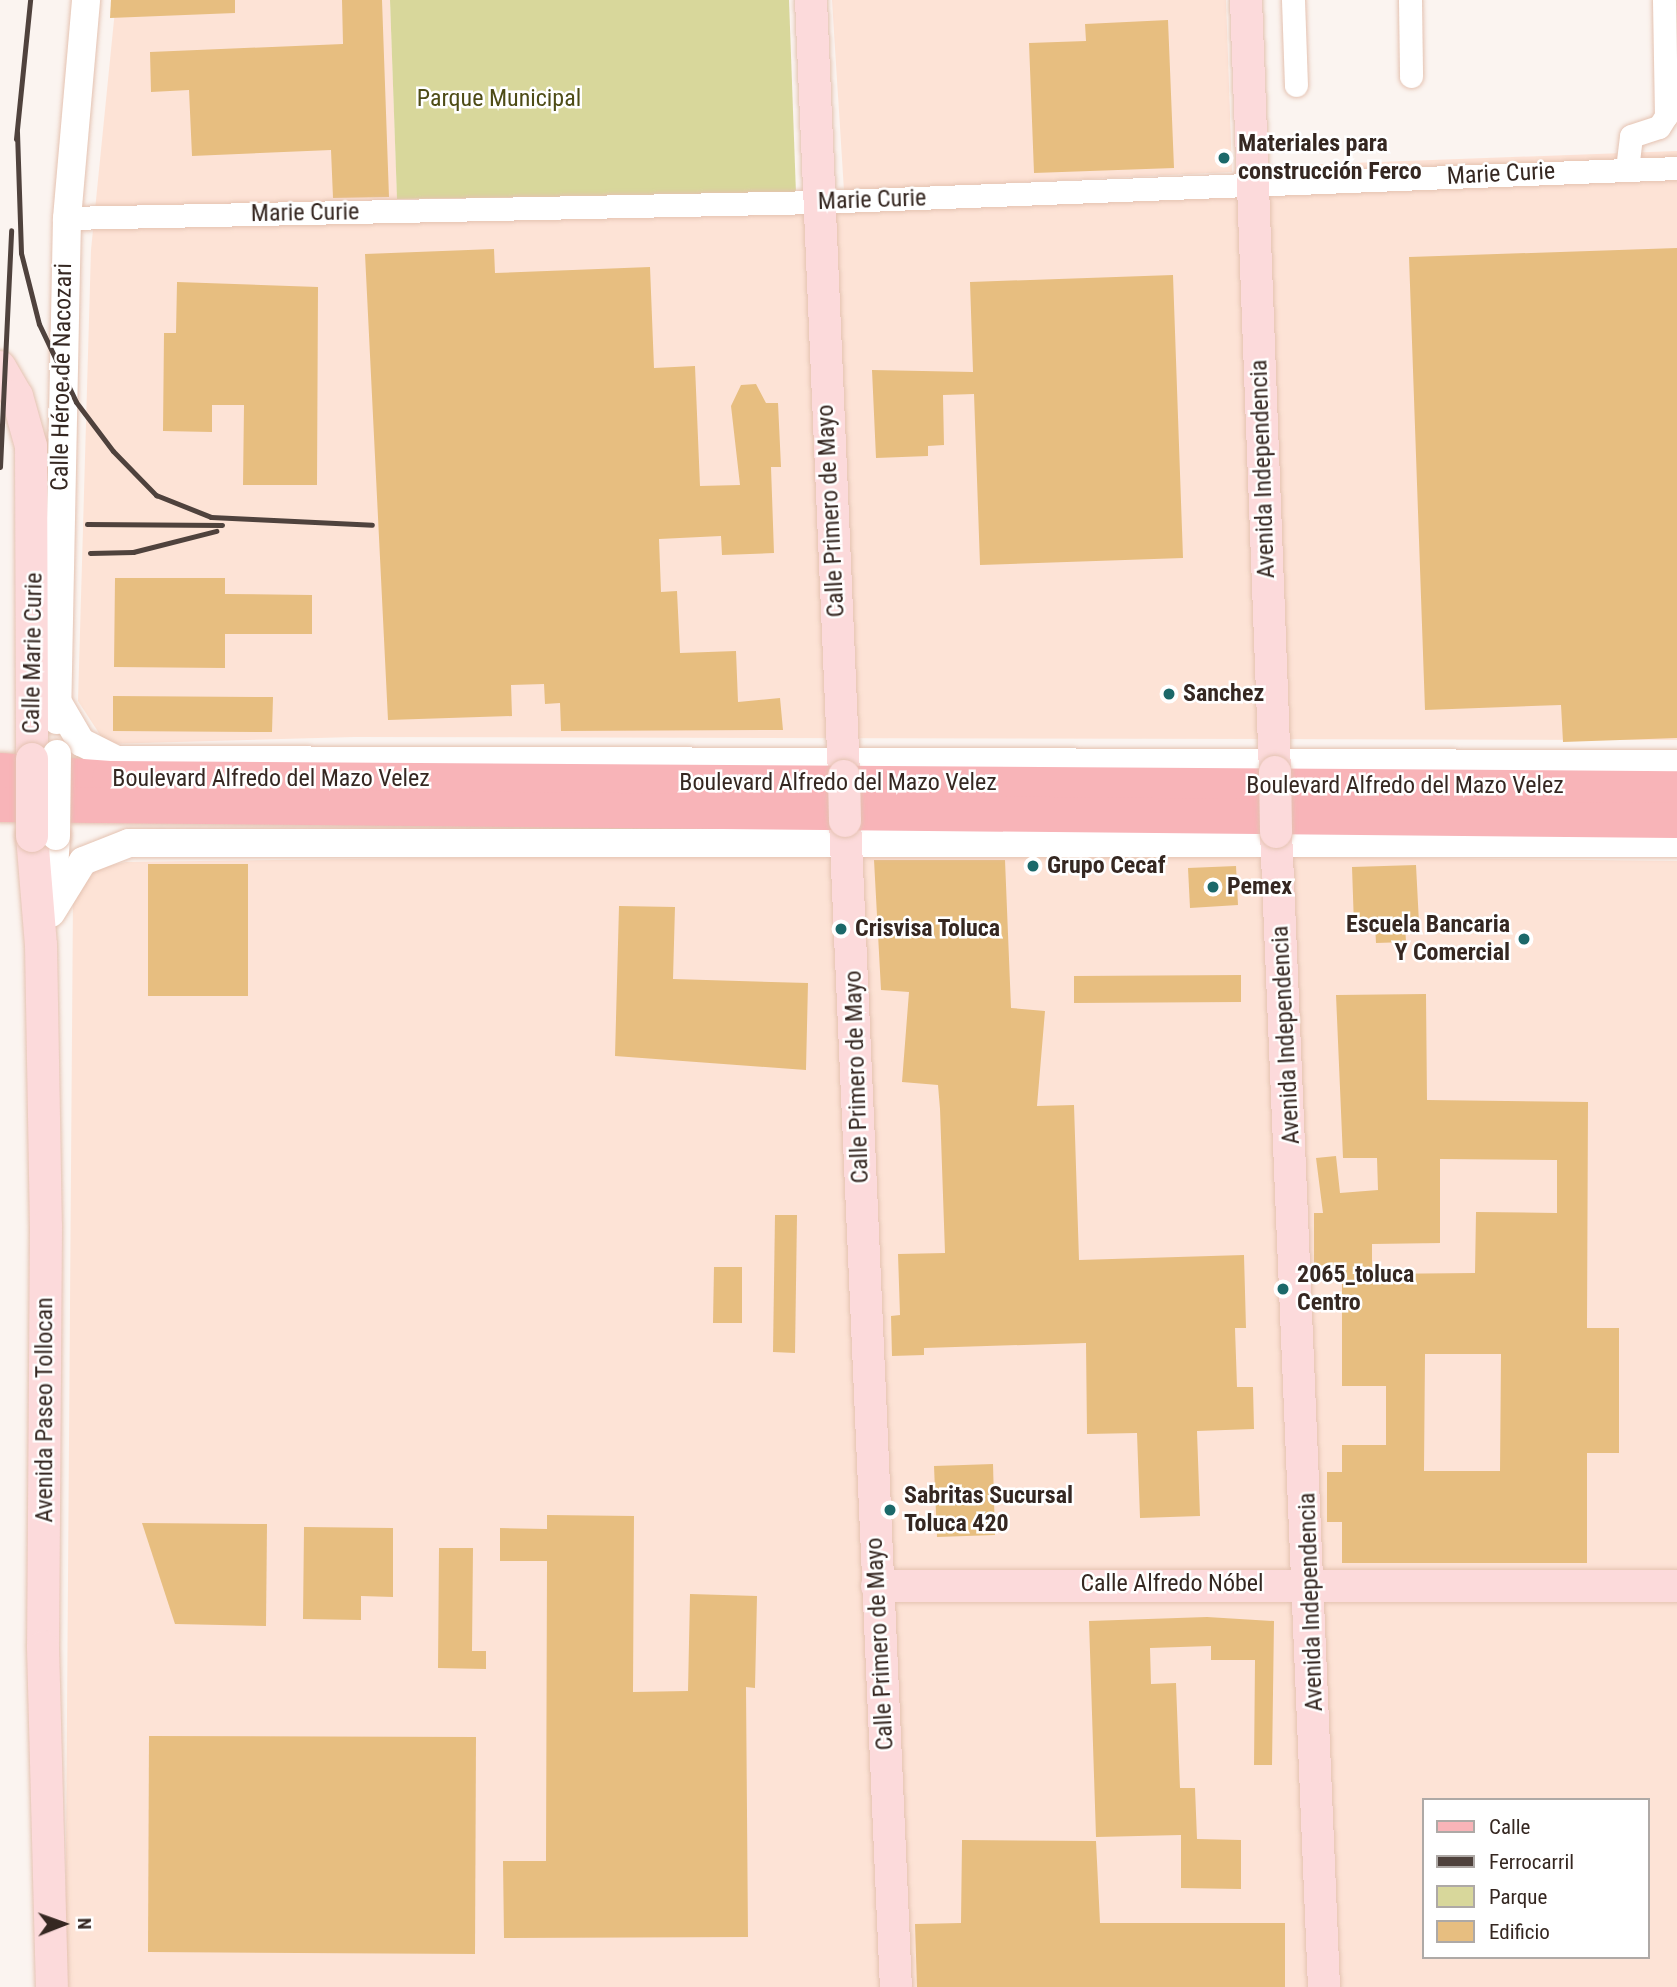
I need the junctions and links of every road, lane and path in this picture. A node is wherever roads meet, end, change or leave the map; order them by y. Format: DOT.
graph roads {
  1 [pos="86,0"];
  2 [pos="811,0"];
  3 [pos="1246,0"];
  4 [pos="1293,0"];
  5 [pos="1410,0"];
  6 [pos="1664,0"];
  7 [pos="1671,38"];
  8 [pos="1411,76"];
  9 [pos="1296,85"];
  10 [pos="1677,168"];
  11 [pos="1627,169"];
  12 [pos="1252,188"];
  13 [pos="816,202"];
  14 [pos="66,218"];
  15 [pos="0,367"];
  16 [pos="57,701"];
  17 [pos="45,757"];
  18 [pos="1677,764"];
  19 [pos="1275,767"];
  20 [pos="844,769"];
  21 [pos="0,771"];
  22 [pos="1677,788"];
  23 [pos="0,804"];
  24 [pos="1677,820"];
  25 [pos="846,831"];
  26 [pos="44,836"];
  27 [pos="1276,837"];
  28 [pos="1677,843"];
  29 [pos="51,913"];
  30 [pos="41,945"];
  31 [pos="1311,1583"];
  32 [pos="877,1586"];
  33 [pos="1677,1586"];
  34 [pos="52,1987"];
  35 [pos="897,1987"];
  36 [pos="1324,1987"];
  1 -- 14 [label="street, Calle Héroe de Nacozari"];
  2 -- 13 [label="main road, Calle Primero de Mayo"];
  3 -- 12 [label="main road, Avenida Independencia"];
  4 -- 9 [label="street"];
  5 -- 8 [label="street"];
  6 -- 7 [label="street"];
  7 -- 11 [label="street"];
  10 -- 11 [label="street, Marie Curie"];
  11 -- 12 [label="street, Marie Curie"];
  12 -- 13 [label="street, Marie Curie"];
  12 -- 19 [label="main road, Avenida Independencia"];
  13 -- 14 [label="street, Marie Curie"];
  13 -- 20 [label="main road, Calle Primero de Mayo"];
  14 -- 16 [label="street, Calle Héroe de Nacozari"];
  15 -- 17 [label="main road, Calle Marie Curie"];
  16 -- 17 [label="street, Calle Héroe de Nacozari"];
  16 -- 20 [label="street, Boulevard Alfredo del Mazo Velez"];
  17 -- 26 [label="main road, Calle Marie Curie, bridge"];
  18 -- 19 [label="street, Boulevard Alfredo del Mazo Velez"];
  19 -- 20 [label="street, Boulevard Alfredo del Mazo Velez"];
  19 -- 27 [label="main road, Avenida Independencia, bridge"];
  20 -- 25 [label="main road, Calle Primero de Mayo, bridge"];
  21 -- 22 [label="main road, Boulevard Alfredo del Mazo Velez"];
  23 -- 24 [label="main road, Boulevard Alfredo del Mazo Velez"];
  25 -- 27 [label="street"];
  25 -- 29 [label="street"];
  25 -- 32 [label="main road, Calle Primero de Mayo"];
  26 -- 29 [label="street, Avenida Paseo Tollocan"];
  26 -- 30 [label="main road, Calle Marie Curie"];
  27 -- 28 [label="street"];
  27 -- 31 [label="main road, Avenida Independencia"];
  29 -- 30 [label="street, Avenida Paseo Tollocan"];
  30 -- 34 [label="main road, Avenida Paseo Tollocan"];
  31 -- 32 [label="main road, Calle Alfredo Nóbel"];
  31 -- 33 [label="main road, Calle Alfredo Nóbel"];
  31 -- 36 [label="main road, Avenida Independencia"];
  32 -- 35 [label="main road, Calle Primero de Mayo"];
}
